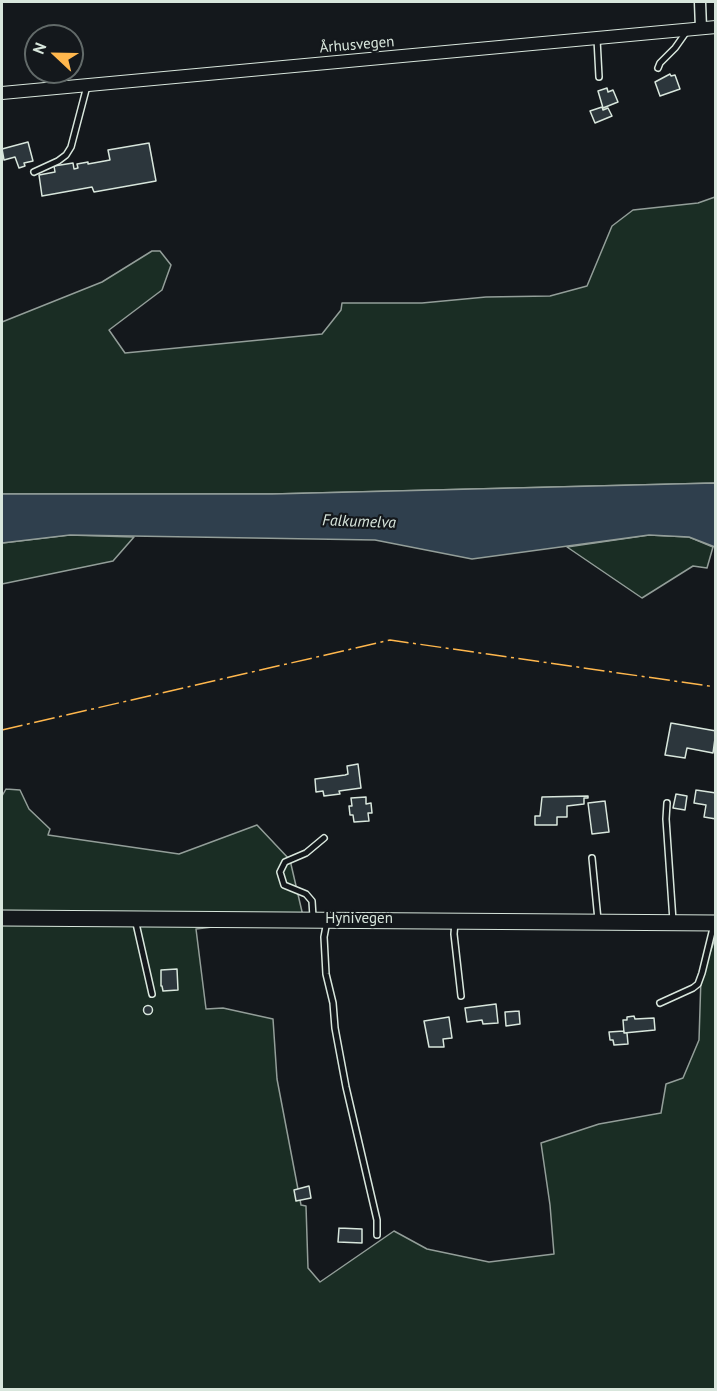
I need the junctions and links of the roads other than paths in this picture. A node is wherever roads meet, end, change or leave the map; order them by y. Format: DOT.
graph roads {
  1 [pos="700,2"];
  2 [pos="716,27"];
  3 [pos="701,28"];
  4 [pos="687,30"];
  5 [pos="597,38"];
  6 [pos="658,68"];
  7 [pos="599,77"];
  8 [pos="88,85"];
  9 [pos="2,93"];
  10 [pos="34,172"];
  11 [pos="667,803"];
  12 [pos="324,838"];
  13 [pos="592,858"];
  14 [pos="2,918"];
  15 [pos="134,918"];
  16 [pos="320,919"];
  17 [pos="455,920"];
  18 [pos="597,922"];
  19 [pos="674,922"];
  20 [pos="715,923"];
  21 [pos="152,994"];
  22 [pos="460,996"];
  23 [pos="660,1003"];
  24 [pos="377,1235"];
  1 -- 3 [label="street"];
  2 -- 3 [label="street, Århusvegen"];
  3 -- 4 [label="street, Århusvegen"];
  4 -- 5 [label="street, Århusvegen"];
  4 -- 6 [label="lane"];
  5 -- 7 [label="lane"];
  5 -- 8 [label="street, Århusvegen"];
  8 -- 9 [label="street, Århusvegen"];
  8 -- 10 [label="lane"];
  11 -- 19 [label="lane"];
  12 -- 16 [label="lane"];
  13 -- 18 [label="lane"];
  14 -- 15 [label="main road, Hynivegen"];
  15 -- 16 [label="main road, Hynivegen"];
  15 -- 21 [label="lane"];
  16 -- 17 [label="main road, Hynivegen"];
  16 -- 24 [label="lane"];
  17 -- 18 [label="main road, Hynivegen"];
  17 -- 22 [label="lane"];
  18 -- 19 [label="main road, Hynivegen"];
  19 -- 20 [label="main road, Hynivegen"];
  20 -- 23 [label="lane"];
}
